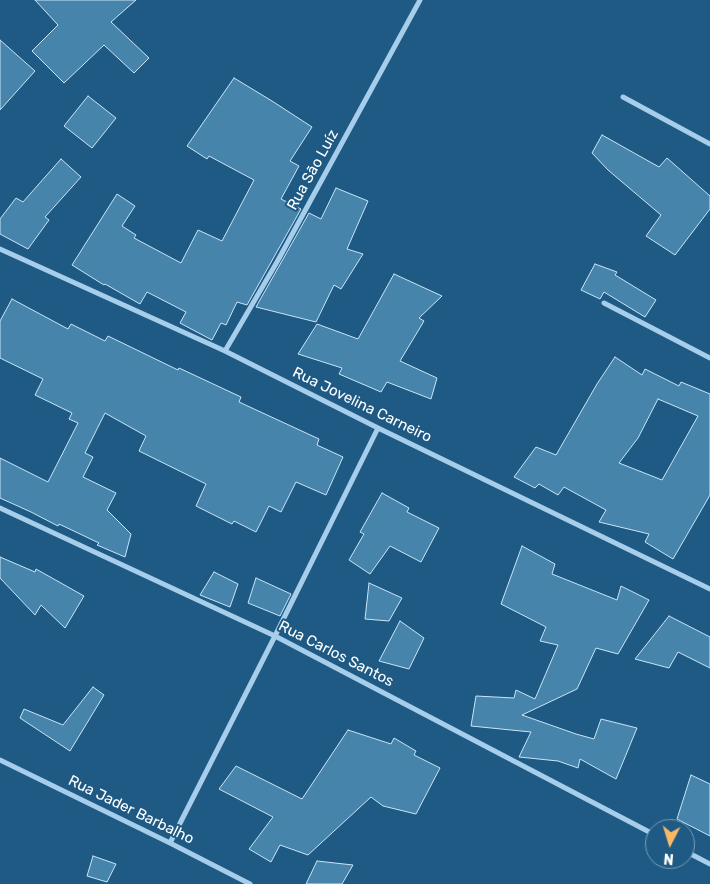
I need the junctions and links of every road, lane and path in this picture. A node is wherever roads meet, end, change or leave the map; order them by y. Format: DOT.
graph roads {
  1 [pos="420,0"];
  2 [pos="623,97"];
  3 [pos="710,144"];
  4 [pos="0,249"];
  5 [pos="604,303"];
  6 [pos="225,351"];
  7 [pos="710,358"];
  8 [pos="378,428"];
  9 [pos="0,508"];
  10 [pos="710,589"];
  11 [pos="275,636"];
  12 [pos="0,760"];
  13 [pos="645,830"];
  14 [pos="170,843"];
  15 [pos="695,856"];
  16 [pos="710,864"];
  17 [pos="250,884"];
  1 -- 6 [label="street, Rua São Luíz"];
  2 -- 3 [label="street"];
  4 -- 6 [label="street, Rua Jovelina Carneiro"];
  5 -- 7 [label="street"];
  6 -- 8 [label="street, Rua Jovelina Carneiro"];
  8 -- 10 [label="street, Rua Jovelina Carneiro"];
  8 -- 11 [label="street"];
  9 -- 11 [label="street, Rua Carlos Santos"];
  11 -- 13 [label="street, Rua Carlos Santos"];
  11 -- 14 [label="street"];
  12 -- 14 [label="street, Rua Jader Barbalho"];
  14 -- 17 [label="street, Rua Jader Barbalho"];
  15 -- 16 [label="street"];
}
